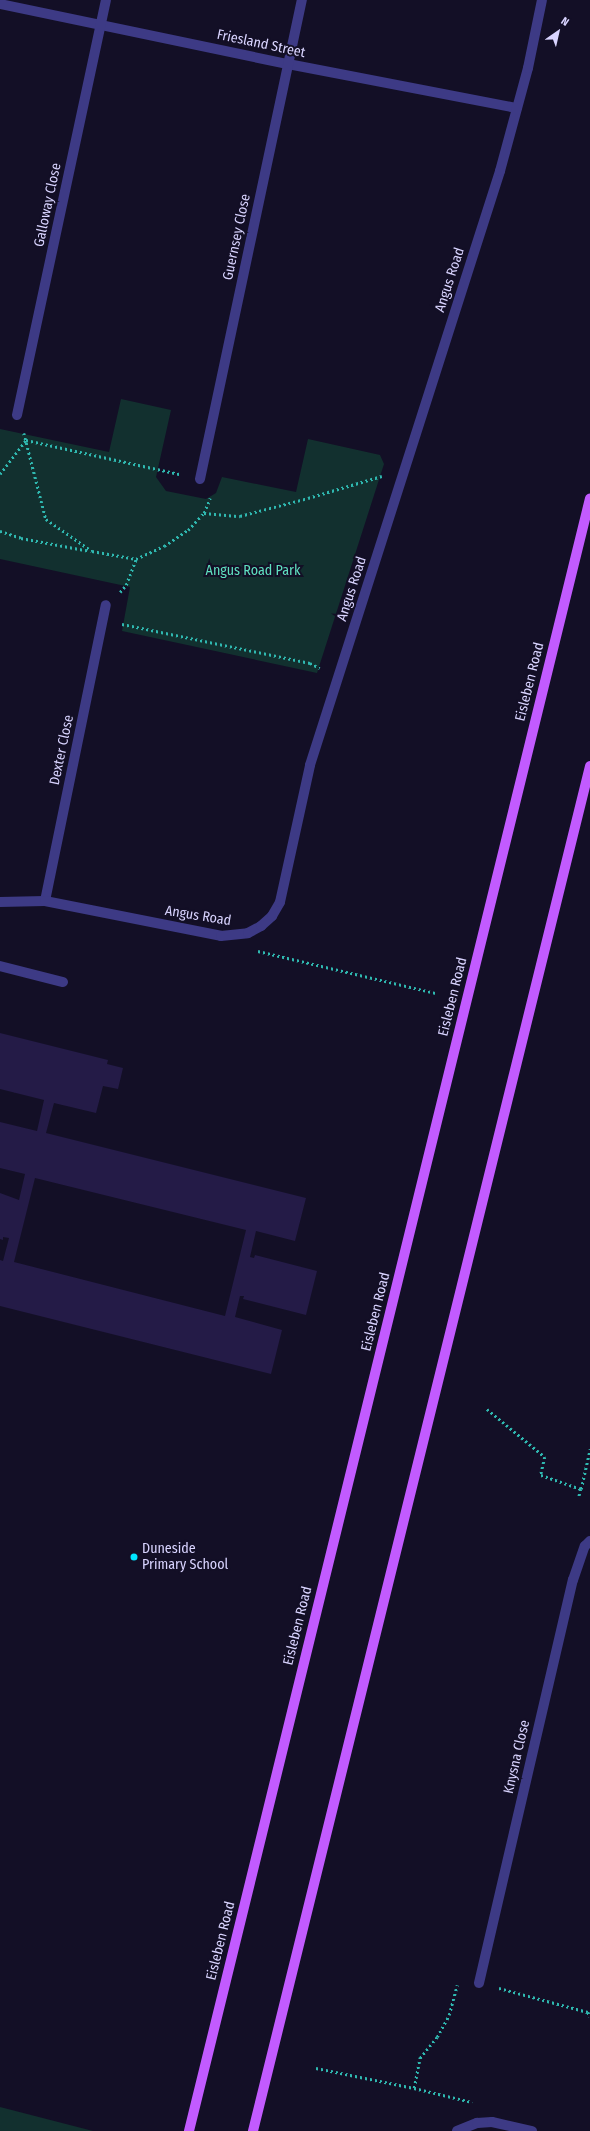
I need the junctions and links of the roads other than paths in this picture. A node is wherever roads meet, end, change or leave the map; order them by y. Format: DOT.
graph roads {
  1 [pos="106,0"];
  2 [pos="302,0"];
  3 [pos="542,0"];
  4 [pos="0,4"];
  5 [pos="100,26"];
  6 [pos="288,64"];
  7 [pos="517,108"];
  8 [pos="17,415"];
  9 [pos="200,479"];
  10 [pos="590,499"];
  11 [pos="106,605"];
  12 [pos="590,766"];
  13 [pos="45,901"];
  14 [pos="0,902"];
  15 [pos="0,966"];
  16 [pos="64,982"];
  17 [pos="590,1541"];
  18 [pos="479,1983"];
  19 [pos="189,2131"];
  20 [pos="253,2131"];
  21 [pos="457,2131"];
  22 [pos="532,2131"];
  1 -- 5 [label="street, Galloway Close"];
  2 -- 6 [label="street, Guernsey Close"];
  3 -- 7 [label="street, Angus Road"];
  4 -- 5 [label="street, Friesland Street"];
  5 -- 6 [label="street, Friesland Street"];
  5 -- 8 [label="street, Galloway Close"];
  6 -- 7 [label="street, Friesland Street"];
  6 -- 9 [label="street, Guernsey Close"];
  7 -- 13 [label="street, Angus Road"];
  10 -- 19 [label="main road, Eisleben Road"];
  11 -- 13 [label="street, Dexter Close"];
  12 -- 20 [label="main road"];
  13 -- 14 [label="street, Angus Road"];
  15 -- 16 [label="street"];
  17 -- 18 [label="street, Knysna Close"];
  21 -- 22 [label="street"];
}
